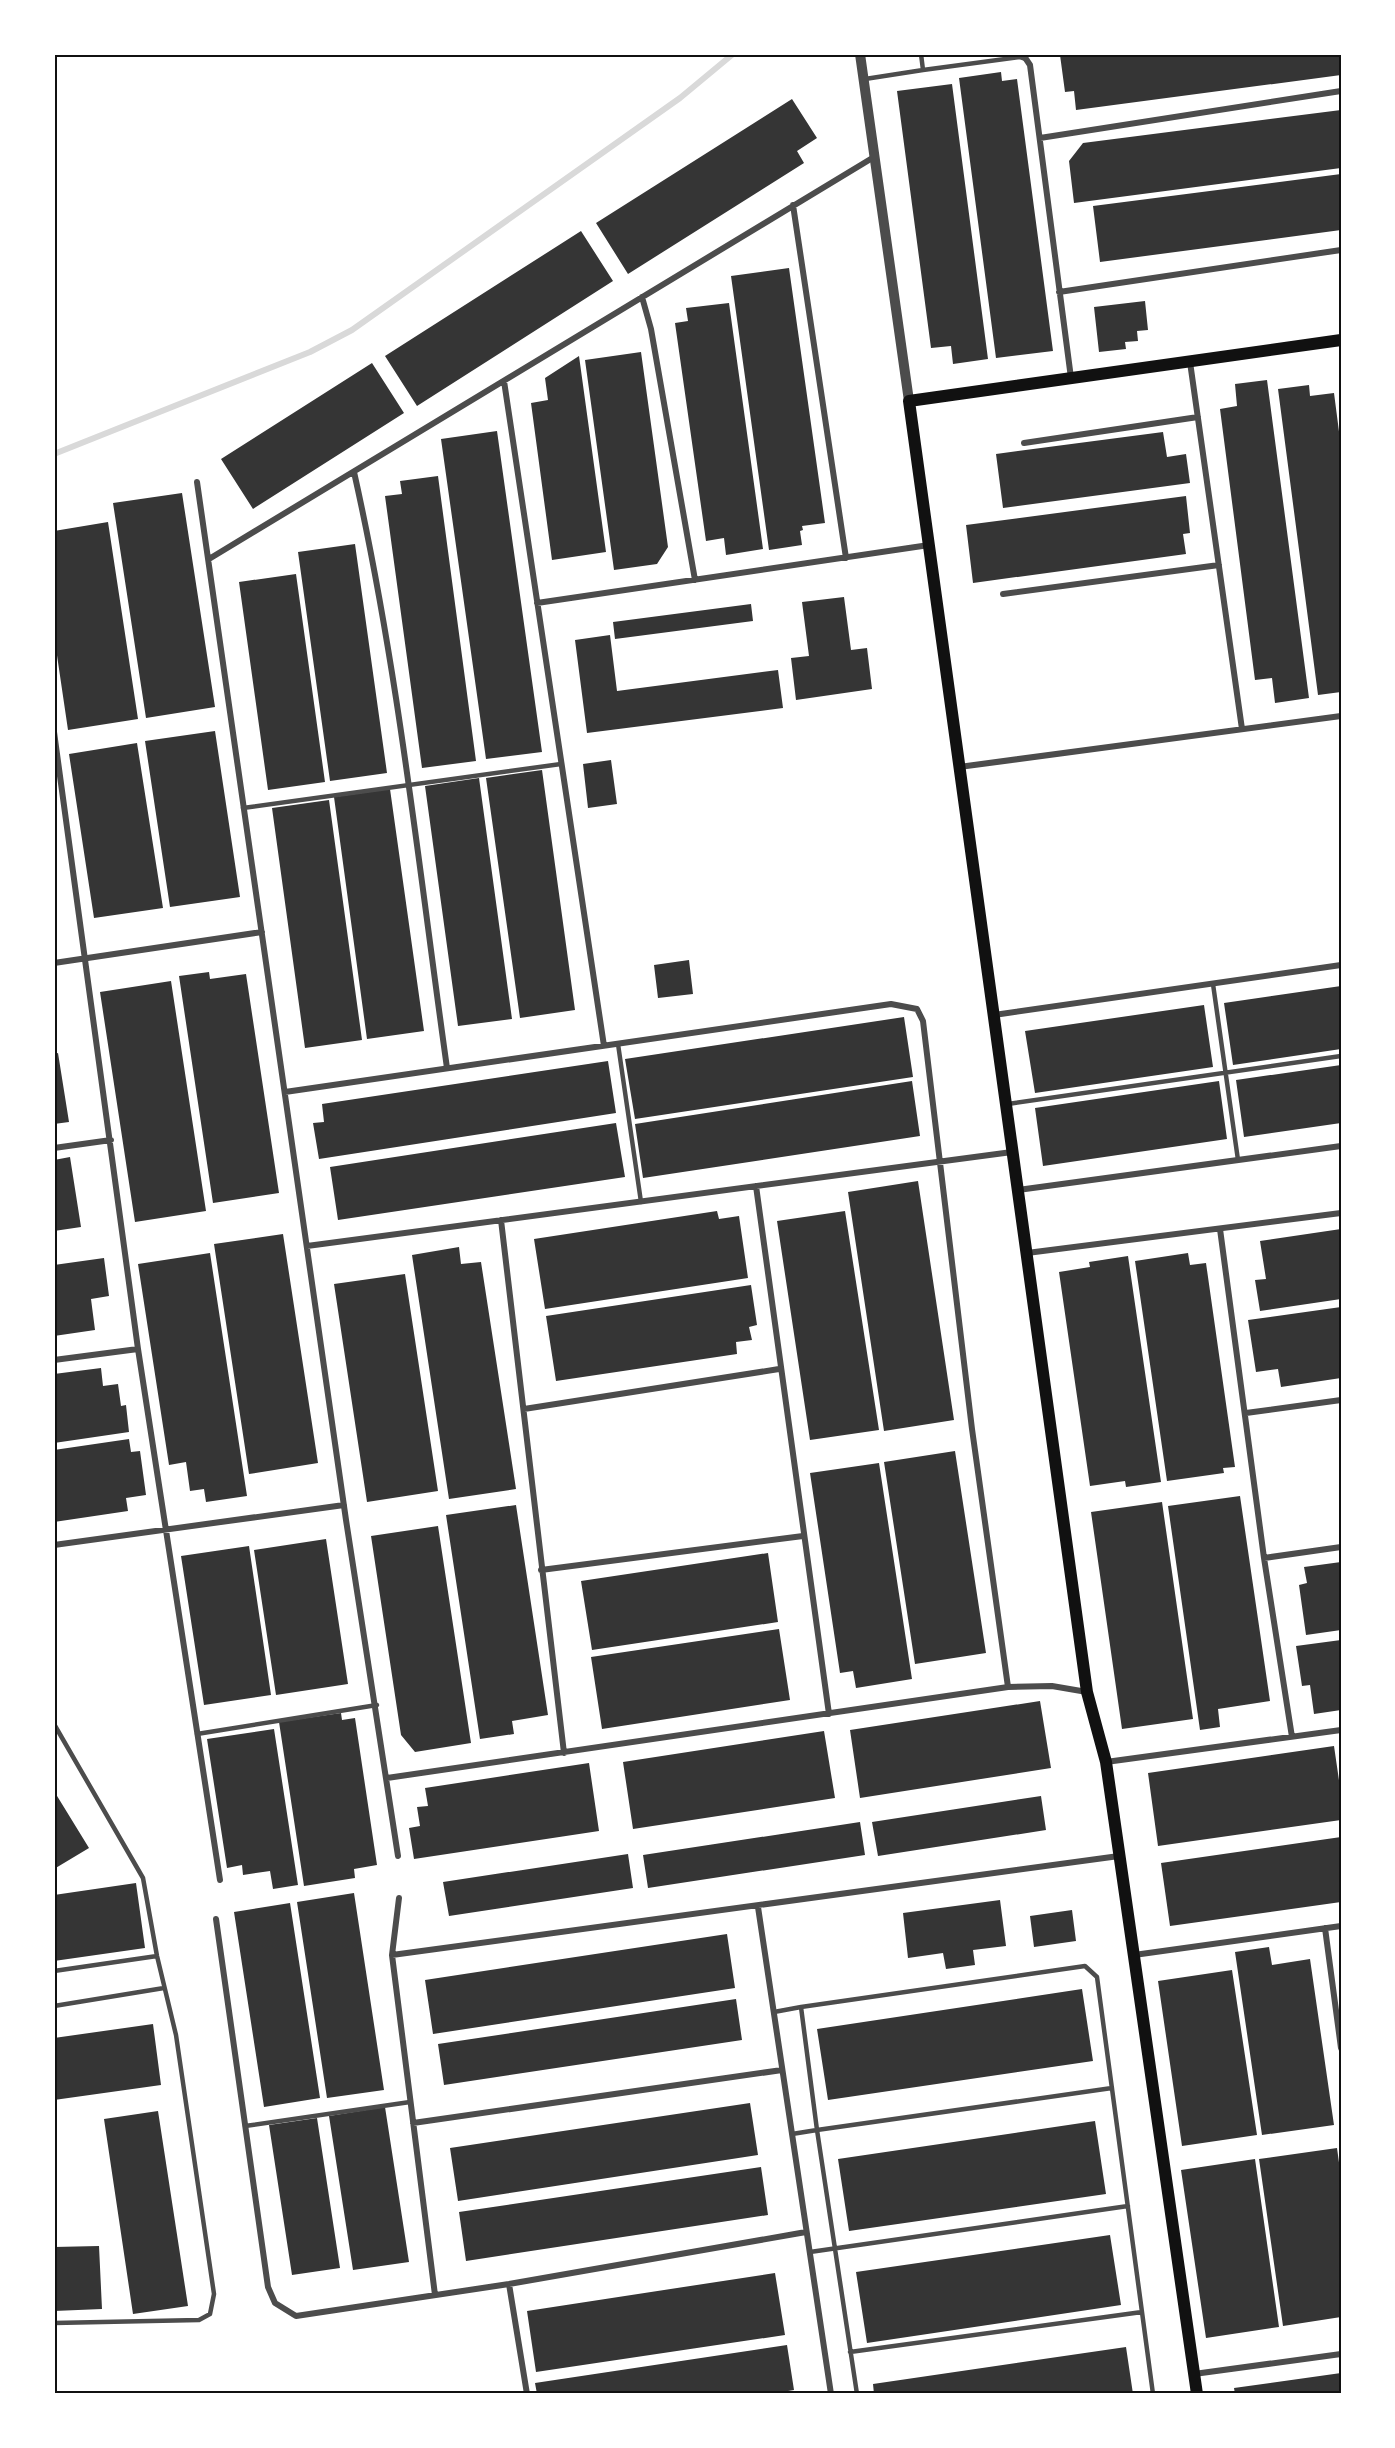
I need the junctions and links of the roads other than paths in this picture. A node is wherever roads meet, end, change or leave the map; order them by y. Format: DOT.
graph roads {
  1 [pos="860,54"];
  2 [pos="921,54"];
  3 [pos="1026,59"];
  4 [pos="923,70"];
  5 [pos="864,79"];
  6 [pos="1341,91"];
  7 [pos="1040,138"];
  8 [pos="874,157"];
  9 [pos="793,205"];
  10 [pos="1341,250"];
  11 [pos="1059,292"];
  12 [pos="642,297"];
  13 [pos="1341,340"];
  14 [pos="1190,362"];
  15 [pos="1071,378"];
  16 [pos="504,381"];
  17 [pos="909,401"];
  18 [pos="1198,417"];
  19 [pos="1024,443"];
  20 [pos="354,472"];
  21 [pos="197,482"];
  22 [pos="929,546"];
  23 [pos="846,558"];
  24 [pos="209,559"];
  25 [pos="1219,565"];
  26 [pos="695,580"];
  27 [pos="1003,594"];
  28 [pos="537,603"];
  29 [pos="1341,716"];
  30 [pos="1242,729"];
  31 [pos="54,732"];
  32 [pos="561,764"];
  33 [pos="959,766"];
  34 [pos="56,776"];
  35 [pos="408,786"];
  36 [pos="243,808"];
  37 [pos="262,932"];
  38 [pos="86,959"];
  39 [pos="54,963"];
  40 [pos="1341,965"];
  41 [pos="1213,984"];
  42 [pos="993,1015"];
  43 [pos="618,1044"];
  44 [pos="604,1046"];
  45 [pos="1341,1056"];
  46 [pos="447,1068"];
  47 [pos="1226,1072"];
  48 [pos="285,1092"];
  49 [pos="1005,1104"];
  50 [pos="111,1140"];
  51 [pos="1341,1146"];
  52 [pos="54,1148"];
  53 [pos="1012,1152"];
  54 [pos="1239,1160"];
  55 [pos="940,1162"];
  56 [pos="756,1186"];
  57 [pos="1018,1190"];
  58 [pos="641,1202"];
  59 [pos="1341,1213"];
  60 [pos="501,1220"];
  61 [pos="1220,1228"];
  62 [pos="307,1246"];
  63 [pos="1026,1254"];
  64 [pos="138,1349"];
  65 [pos="54,1360"];
  66 [pos="779,1369"];
  67 [pos="1341,1400"];
  68 [pos="524,1409"];
  69 [pos="1246,1413"];
  70 [pos="344,1505"];
  71 [pos="166,1531"];
  72 [pos="803,1536"];
  73 [pos="54,1545"];
  74 [pos="1341,1547"];
  75 [pos="1264,1558"];
  76 [pos="541,1570"];
  77 [pos="1008,1687"];
  78 [pos="1087,1692"];
  79 [pos="377,1705"];
  80 [pos="829,1714"];
  81 [pos="54,1724"];
  82 [pos="1341,1730"];
  83 [pos="197,1734"];
  84 [pos="1292,1737"];
  85 [pos="564,1753"];
  86 [pos="1106,1762"];
  87 [pos="387,1778"];
  88 [pos="398,1856"];
  89 [pos="1121,1856"];
  90 [pos="220,1880"];
  91 [pos="399,1898"];
  92 [pos="758,1907"];
  93 [pos="216,1919"];
  94 [pos="1341,1926"];
  95 [pos="1325,1928"];
  96 [pos="392,1955"];
  97 [pos="1133,1955"];
  98 [pos="157,1956"];
  99 [pos="54,1971"];
  100 [pos="164,1988"];
  101 [pos="54,2006"];
  102 [pos="801,2007"];
  103 [pos="774,2012"];
  104 [pos="1341,2048"];
  105 [pos="782,2070"];
  106 [pos="1112,2088"];
  107 [pos="410,2102"];
  108 [pos="413,2122"];
  109 [pos="244,2127"];
  110 [pos="817,2130"];
  111 [pos="792,2134"];
  112 [pos="1128,2206"];
  113 [pos="807,2232"];
  114 [pos="835,2247"];
  115 [pos="810,2252"];
  116 [pos="508,2284"];
  117 [pos="435,2295"];
  118 [pos="1142,2312"];
  119 [pos="54,2323"];
  120 [pos="850,2352"];
  121 [pos="1341,2354"];
  122 [pos="1194,2374"];
  123 [pos="527,2394"];
  124 [pos="831,2394"];
  125 [pos="857,2394"];
  126 [pos="1153,2394"];
  127 [pos="1197,2394"];
  1 -- 5 [label="street"];
  2 -- 4 [label="lane"];
  3 -- 4 [label="lane"];
  3 -- 7 [label="street"];
  4 -- 5 [label="lane"];
  5 -- 8 [label="street"];
  6 -- 7 [label="street"];
  7 -- 11 [label="street"];
  8 -- 9 [label="street"];
  8 -- 17 [label="street"];
  9 -- 12 [label="street"];
  9 -- 23 [label="street"];
  10 -- 11 [label="street"];
  11 -- 15 [label="street"];
  12 -- 16 [label="street"];
  12 -- 26 [label="street"];
  13 -- 14 [label="main road"];
  14 -- 15 [label="main road"];
  14 -- 18 [label="street"];
  15 -- 17 [label="main road"];
  16 -- 20 [label="street"];
  16 -- 28 [label="street"];
  17 -- 22 [label="main road"];
  18 -- 19 [label="street"];
  18 -- 25 [label="street"];
  20 -- 24 [label="street"];
  20 -- 35 [label="street"];
  21 -- 24 [label="street"];
  22 -- 23 [label="street"];
  22 -- 33 [label="main road"];
  23 -- 26 [label="street"];
  24 -- 36 [label="street"];
  25 -- 27 [label="street"];
  25 -- 30 [label="street"];
  26 -- 28 [label="street"];
  28 -- 32 [label="street"];
  29 -- 30 [label="street"];
  30 -- 33 [label="street"];
  31 -- 34 [label="street"];
  32 -- 35 [label="lane"];
  32 -- 44 [label="street"];
  33 -- 42 [label="main road"];
  34 -- 38 [label="street"];
  35 -- 36 [label="lane"];
  35 -- 46 [label="street"];
  36 -- 37 [label="street"];
  37 -- 38 [label="street"];
  37 -- 48 [label="street"];
  38 -- 39 [label="street"];
  38 -- 50 [label="street"];
  40 -- 41 [label="street"];
  41 -- 42 [label="street"];
  41 -- 47 [label="lane"];
  42 -- 49 [label="main road"];
  43 -- 44 [label="street"];
  43 -- 55 [label="street"];
  43 -- 58 [label="lane"];
  44 -- 46 [label="street"];
  45 -- 47 [label="lane"];
  46 -- 48 [label="street"];
  47 -- 49 [label="lane"];
  47 -- 54 [label="lane"];
  48 -- 62 [label="street"];
  49 -- 53 [label="main road"];
  50 -- 52 [label="street"];
  50 -- 64 [label="street"];
  51 -- 54 [label="street"];
  53 -- 55 [label="street"];
  53 -- 57 [label="main road"];
  54 -- 57 [label="street"];
  55 -- 56 [label="street"];
  55 -- 77 [label="street"];
  56 -- 58 [label="street"];
  56 -- 66 [label="street"];
  57 -- 63 [label="main road"];
  58 -- 60 [label="street"];
  59 -- 61 [label="street"];
  60 -- 62 [label="street"];
  60 -- 68 [label="street"];
  61 -- 63 [label="street"];
  61 -- 69 [label="street"];
  62 -- 70 [label="street"];
  63 -- 78 [label="main road"];
  64 -- 65 [label="street"];
  64 -- 71 [label="street"];
  66 -- 68 [label="street"];
  66 -- 72 [label="street"];
  67 -- 69 [label="street"];
  68 -- 76 [label="street"];
  69 -- 75 [label="street"];
  70 -- 71 [label="street"];
  70 -- 79 [label="street"];
  71 -- 73 [label="street"];
  71 -- 83 [label="street"];
  72 -- 76 [label="street"];
  72 -- 80 [label="street"];
  74 -- 75 [label="street"];
  75 -- 84 [label="street"];
  76 -- 85 [label="street"];
  77 -- 78 [label="street"];
  77 -- 80 [label="street"];
  78 -- 86 [label="main road"];
  79 -- 83 [label="lane"];
  79 -- 87 [label="street"];
  80 -- 85 [label="street"];
  81 -- 98 [label="lane"];
  82 -- 84 [label="street"];
  83 -- 90 [label="street"];
  84 -- 86 [label="street"];
  85 -- 87 [label="street"];
  86 -- 89 [label="main road"];
  87 -- 88 [label="street"];
  89 -- 92 [label="street"];
  89 -- 97 [label="main road"];
  91 -- 96 [label="street"];
  92 -- 96 [label="street"];
  92 -- 103 [label="street"];
  93 -- 109 [label="street"];
  94 -- 95 [label="street"];
  95 -- 97 [label="street"];
  95 -- 104 [label="street"];
  96 -- 107 [label="street"];
  97 -- 122 [label="main road"];
  98 -- 99 [label="lane"];
  98 -- 100 [label="lane"];
  100 -- 101 [label="lane"];
  100 -- 119 [label="lane"];
  102 -- 103 [label="lane"];
  102 -- 106 [label="lane"];
  102 -- 110 [label="lane"];
  103 -- 105 [label="street"];
  105 -- 108 [label="street"];
  105 -- 111 [label="street"];
  106 -- 110 [label="lane"];
  106 -- 112 [label="lane"];
  107 -- 108 [label="street"];
  107 -- 109 [label="lane"];
  108 -- 117 [label="street"];
  109 -- 117 [label="street"];
  110 -- 111 [label="lane"];
  110 -- 114 [label="lane"];
  111 -- 113 [label="street"];
  112 -- 114 [label="lane"];
  112 -- 118 [label="lane"];
  113 -- 115 [label="street"];
  113 -- 116 [label="street"];
  114 -- 115 [label="lane"];
  114 -- 120 [label="lane"];
  115 -- 124 [label="street"];
  116 -- 117 [label="street"];
  116 -- 123 [label="street"];
  118 -- 120 [label="lane"];
  118 -- 126 [label="lane"];
  120 -- 125 [label="lane"];
  121 -- 122 [label="street"];
  122 -- 127 [label="main road"];
}
